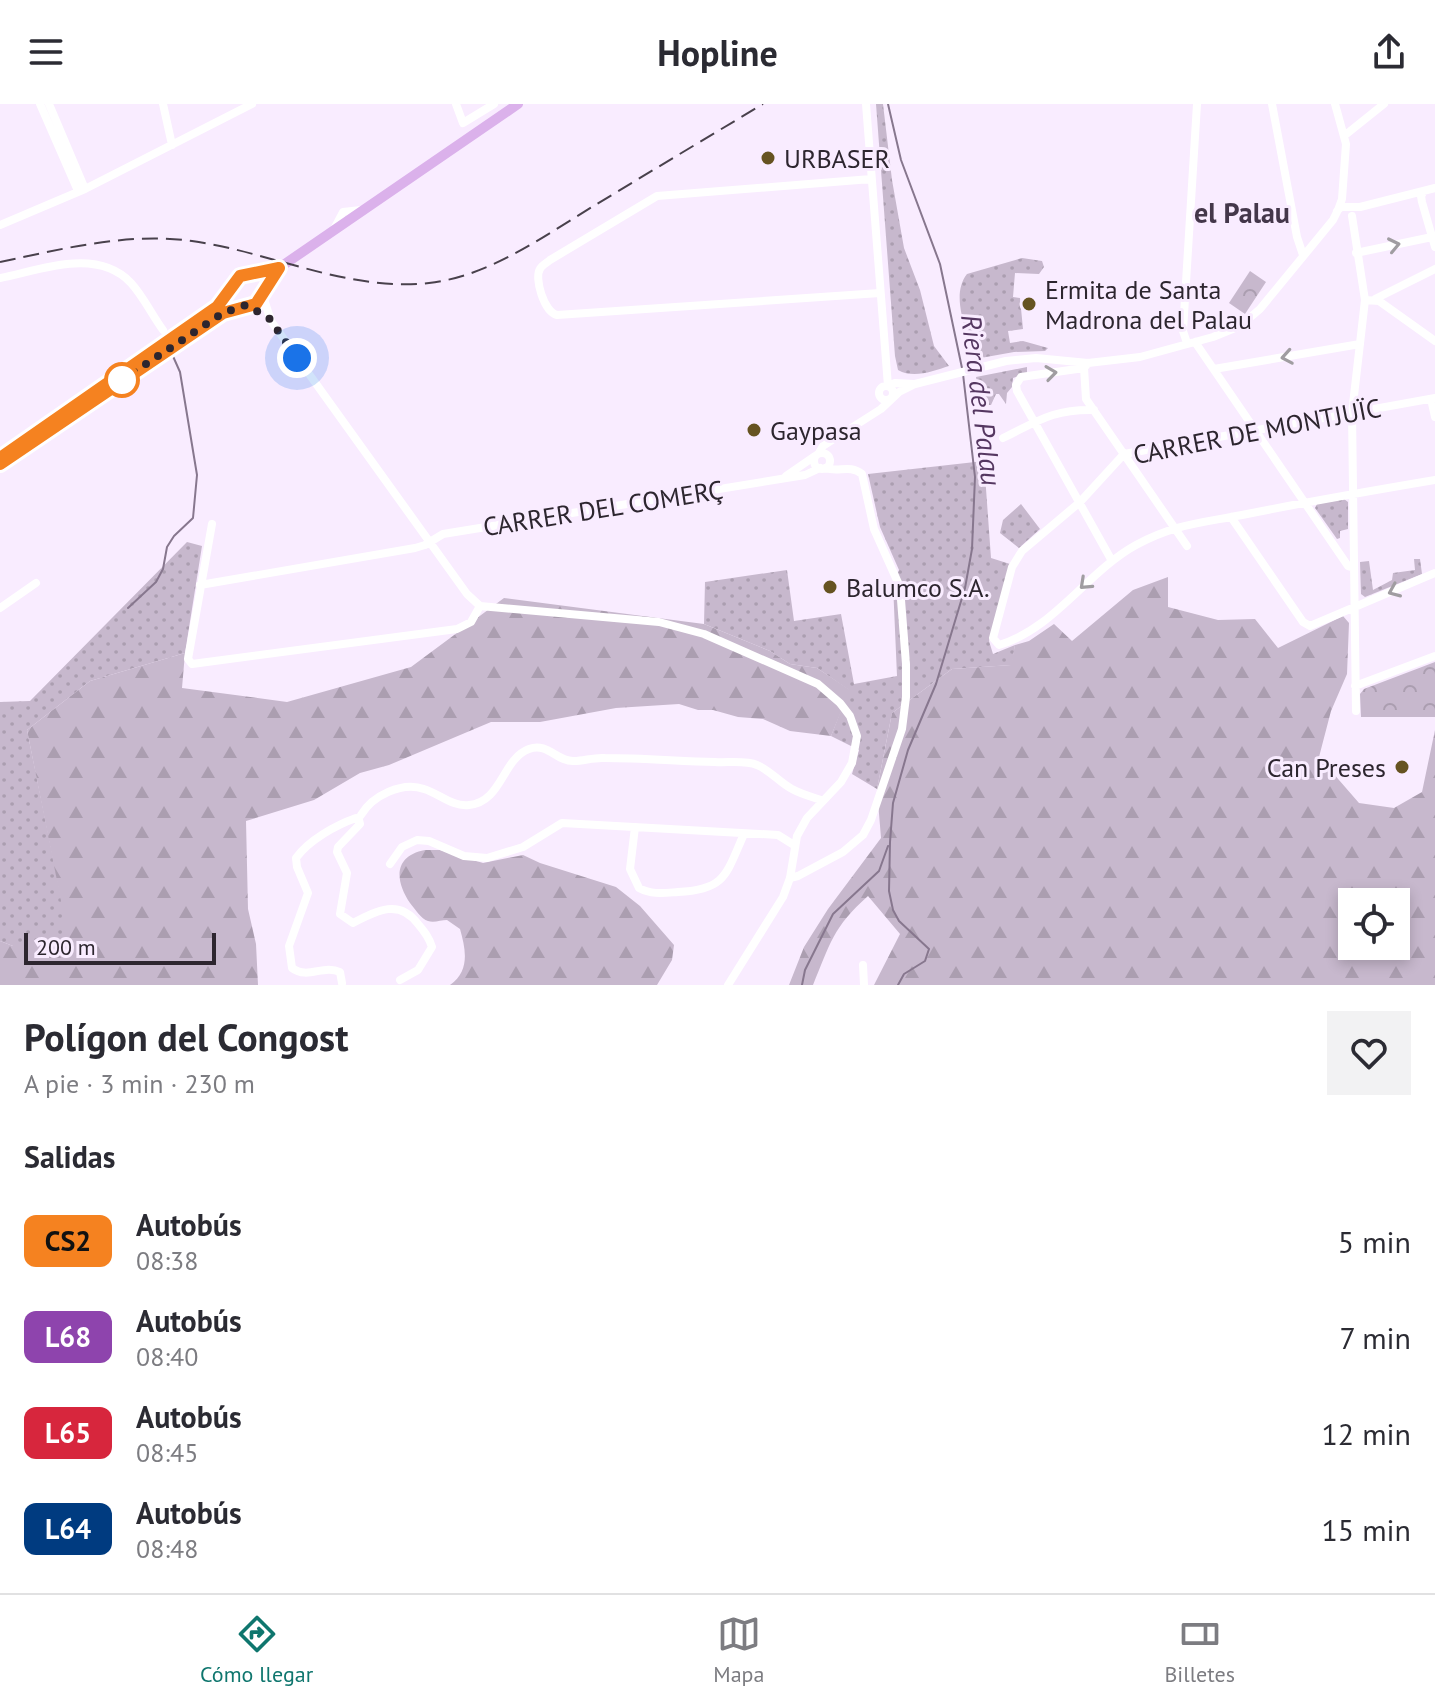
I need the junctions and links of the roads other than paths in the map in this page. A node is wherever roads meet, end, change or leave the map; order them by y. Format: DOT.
graph roads {
  1 [pos="40,104"];
  2 [pos="49,104"];
  3 [pos="163,104"];
  4 [pos="252,104"];
  5 [pos="456,104"];
  6 [pos="494,104"];
  7 [pos="518,104"];
  8 [pos="866,104"];
  9 [pos="1197,104"];
  10 [pos="1272,104"];
  11 [pos="1335,104"];
  12 [pos="1384,104"];
  13 [pos="503,115"];
  14 [pos="467,120"];
  15 [pos="1344,136"];
  16 [pos="172,145"];
  17 [pos="460,145"];
  18 [pos="871,179"];
  19 [pos="1435,188"];
  20 [pos="82,190"];
  21 [pos="1424,191"];
  22 [pos="1345,212"];
  23 [pos="0,225"];
  24 [pos="1432,237"];
  25 [pos="1435,247"];
  26 [pos="1356,253"];
  27 [pos="1303,255"];
  28 [pos="280,268"];
  29 [pos="1435,269"];
  30 [pos="254,275"];
  31 [pos="0,278"];
  32 [pos="233,288"];
  33 [pos="264,293"];
  34 [pos="880,293"];
  35 [pos="1370,300"];
  36 [pos="248,305"];
  37 [pos="269,318"];
  38 [pos="163,330"];
  39 [pos="1435,341"];
  40 [pos="1191,342"];
  41 [pos="1360,344"];
  42 [pos="169,345"];
  43 [pos="1086,366"];
  44 [pos="1214,369"];
  45 [pos="915,384"];
  46 [pos="886,385"];
  47 [pos="890,398"];
  48 [pos="1433,398"];
  49 [pos="1094,410"];
  50 [pos="1352,413"];
  51 [pos="1435,417"];
  52 [pos="866,419"];
  53 [pos="1035,421"];
  54 [pos="1257,430"];
  55 [pos="1003,438"];
  56 [pos="1124,454"];
  57 [pos="0,458"];
  58 [pos="823,460"];
  59 [pos="0,464"];
  60 [pos="778,479"];
  61 [pos="1435,480"];
  62 [pos="1352,494"];
  63 [pos="1080,502"];
  64 [pos="1305,502"];
  65 [pos="1231,517"];
  66 [pos="212,524"];
  67 [pos="1174,527"];
  68 [pos="430,540"];
  69 [pos="1352,541"];
  70 [pos="1187,546"];
  71 [pos="1336,547"];
  72 [pos="1112,561"];
  73 [pos="1352,563"];
  74 [pos="1435,573"];
  75 [pos="36,583"];
  76 [pos="200,585"];
  77 [pos="480,606"];
  78 [pos="0,608"];
  79 [pos="1353,609"];
  80 [pos="1435,656"];
  81 [pos="1355,686"];
  82 [pos="1356,711"];
  83 [pos="821,800"];
  84 [pos="359,818"];
  85 [pos="635,827"];
  86 [pos="744,834"];
  87 [pos="794,845"];
  88 [pos="390,864"];
  89 [pos="790,878"];
  90 [pos="863,965"];
  91 [pos="400,980"];
  92 [pos="342,983"];
  93 [pos="728,985"];
  94 [pos="864,985"];
  1 -- 20 [label="street"];
  2 -- 20 [label="street"];
  3 -- 16 [label="street"];
  4 -- 16 [label="street"];
  5 -- 14 [label="street"];
  6 -- 14 [label="street"];
  7 -- 13 [label="main road"];
  8 -- 18 [label="street"];
  9 -- 40 [label="street"];
  10 -- 27 [label="street"];
  11 -- 15 [label="street"];
  12 -- 15 [label="street"];
  13 -- 14 [label="street"];
  13 -- 17 [label="main road"];
  14 -- 17 [label="street"];
  15 -- 22 [label="street"];
  16 -- 20 [label="street"];
  17 -- 28 [label="main road"];
  18 -- 34 [label="street"];
  18 -- 34 [label="street"];
  19 -- 21 [label="street"];
  20 -- 23 [label="street"];
  21 -- 22 [label="street"];
  21 -- 24 [label="street"];
  22 -- 26 [label="street"];
  22 -- 27 [label="street"];
  24 -- 25 [label="street"];
  26 -- 24 [label="street, one-way"];
  26 -- 35 [label="street"];
  27 -- 40 [label="street"];
  28 -- 30 [label="main road"];
  28 -- 33 [label="main road"];
  29 -- 35 [label="street"];
  30 -- 32 [label="main road"];
  30 -- 33 [label="main road"];
  31 -- 38 [label="street"];
  32 -- 36 [label="main road"];
  32 -- 42 [label="main road"];
  33 -- 36 [label="main road"];
  33 -- 37 [label="street"];
  34 -- 46 [label="street"];
  35 -- 39 [label="street"];
  35 -- 41 [label="street"];
  36 -- 37 [label="street"];
  36 -- 42 [label="main road"];
  37 -- 68 [label="street"];
  40 -- 43 [label="street"];
  40 -- 44 [label="street"];
  41 -- 44 [label="street, one-way"];
  41 -- 50 [label="street"];
  42 -- 57 [label="main road"];
  42 -- 59 [label="main road"];
  43 -- 45 [label="street"];
  43 -- 49 [label="street"];
  53 -- 43 [label="street, one-way"];
  44 -- 54 [label="street"];
  45 -- 46 [label="street"];
  45 -- 47 [label="street"];
  46 -- 47 [label="street"];
  46 -- 52 [label="street"];
  47 -- 52 [label="street"];
  48 -- 50 [label="street, CARRER DE MONTJUÏC"];
  48 -- 51 [label="street"];
  49 -- 53 [label="street"];
  49 -- 56 [label="street"];
  50 -- 54 [label="street, CARRER DE MONTJUÏC"];
  50 -- 62 [label="street"];
  52 -- 58 [label="street"];
  53 -- 55 [label="street"];
  53 -- 63 [label="street"];
  54 -- 56 [label="street, CARRER DE MONTJUÏC"];
  54 -- 64 [label="street"];
  56 -- 63 [label="street, CARRER DE MONTJUÏC"];
  56 -- 67 [label="street"];
  58 -- 60 [label="street, CARRER DEL COMERÇ"];
  58 -- 60 [label="street, CARRER DEL COMERÇ"];
  58 -- 89 [label="street, CARRER DEL COMERÇ"];
  60 -- 68 [label="street, CARRER DEL COMERÇ"];
  61 -- 62 [label="street"];
  62 -- 64 [label="street"];
  62 -- 69 [label="street"];
  63 -- 72 [label="street"];
  72 -- 63 [label="street, CARRER DE MONTJUÏC, one-way"];
  64 -- 65 [label="street"];
  64 -- 71 [label="street"];
  65 -- 67 [label="street"];
  65 -- 79 [label="street"];
  66 -- 76 [label="street"];
  67 -- 70 [label="street"];
  67 -- 72 [label="street"];
  68 -- 76 [label="street, CARRER DEL COMERÇ"];
  68 -- 77 [label="street"];
  69 -- 71 [label="street"];
  69 -- 73 [label="street"];
  71 -- 73 [label="street"];
  73 -- 79 [label="street"];
  74 -- 79 [label="street, one-way"];
  75 -- 78 [label="street"];
  76 -- 77 [label="street"];
  77 -- 83 [label="street"];
  79 -- 81 [label="street"];
  80 -- 81 [label="street"];
  81 -- 82 [label="street"];
  83 -- 84 [label="street"];
  83 -- 87 [label="street"];
  84 -- 91 [label="street"];
  84 -- 92 [label="street"];
  85 -- 86 [label="street"];
  85 -- 86 [label="street"];
  85 -- 88 [label="street"];
  86 -- 87 [label="street"];
  87 -- 89 [label="street"];
  89 -- 93 [label="street"];
  90 -- 94 [label="street"];
}
